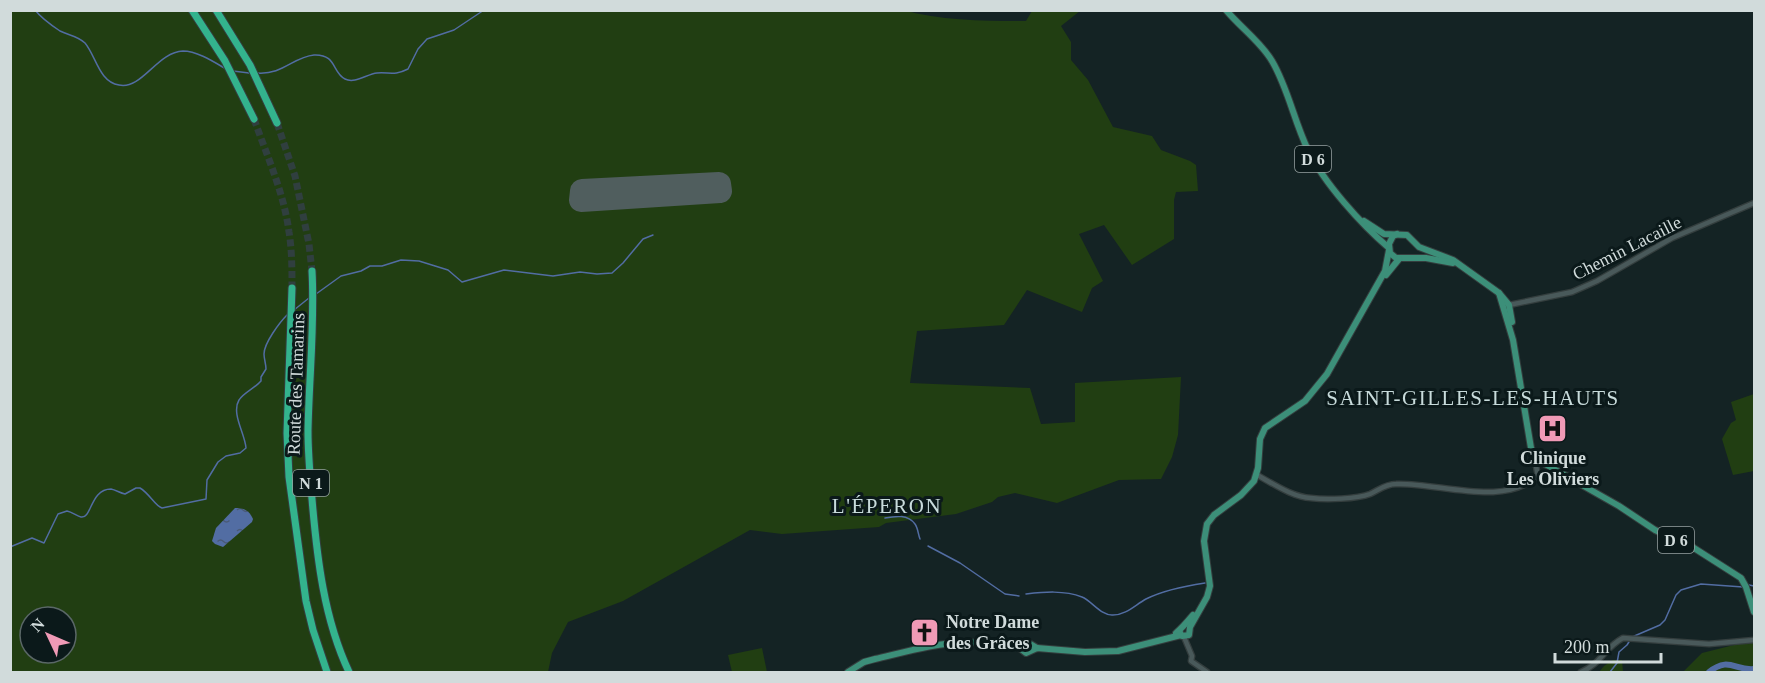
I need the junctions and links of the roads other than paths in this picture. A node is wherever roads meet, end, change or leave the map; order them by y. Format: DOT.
graph roads {
  1 [pos="192,10"];
  2 [pos="216,10"];
  3 [pos="1226,10"];
  4 [pos="254,119"];
  5 [pos="277,123"];
  6 [pos="1755,203"];
  7 [pos="1356,215"];
  8 [pos="1397,234"];
  9 [pos="1414,243"];
  10 [pos="1389,249"];
  11 [pos="1408,257"];
  12 [pos="1399,259"];
  13 [pos="1459,264"];
  14 [pos="312,271"];
  15 [pos="292,288"];
  16 [pos="1500,296"];
  17 [pos="1509,304"];
  18 [pos="1362,312"];
  19 [pos="1357,326"];
  20 [pos="1513,340"];
  21 [pos="1342,347"];
  22 [pos="1539,461"];
  23 [pos="1257,475"];
  24 [pos="1755,612"];
  25 [pos="1185,632"];
  26 [pos="1755,640"];
  27 [pos="327,672"];
  28 [pos="349,672"];
  29 [pos="849,672"];
  30 [pos="1207,672"];
  31 [pos="1581,672"];
  1 -- 4 [label="highway"];
  2 -- 5 [label="highway"];
  3 -- 7 [label="main road, D 6"];
  6 -- 17 [label="street, Chemin Lacaille"];
  7 -- 8 [label="main road, D 6"];
  7 -- 10 [label="main road, D 6"];
  8 -- 9 [label="main road"];
  8 -- 10 [label="main road"];
  9 -- 11 [label="main road"];
  9 -- 13 [label="main road"];
  10 -- 12 [label="main road"];
  10 -- 18 [label="main road"];
  11 -- 12 [label="main road"];
  11 -- 13 [label="main road"];
  12 -- 19 [label="main road"];
  13 -- 16 [label="main road"];
  14 -- 28 [label="highway, Route des Tamarins / N 1"];
  15 -- 27 [label="highway, Route des Tamarins / N 1"];
  16 -- 17 [label="main road"];
  16 -- 20 [label="main road"];
  17 -- 20 [label="main road"];
  18 -- 19 [label="main road"];
  18 -- 21 [label="main road"];
  19 -- 21 [label="main road"];
  20 -- 22 [label="main road"];
  21 -- 23 [label="main road"];
  22 -- 23 [label="street"];
  22 -- 24 [label="main road, D 6"];
  23 -- 25 [label="main road"];
  25 -- 29 [label="main road"];
  25 -- 30 [label="street"];
  26 -- 31 [label="street"];
}
